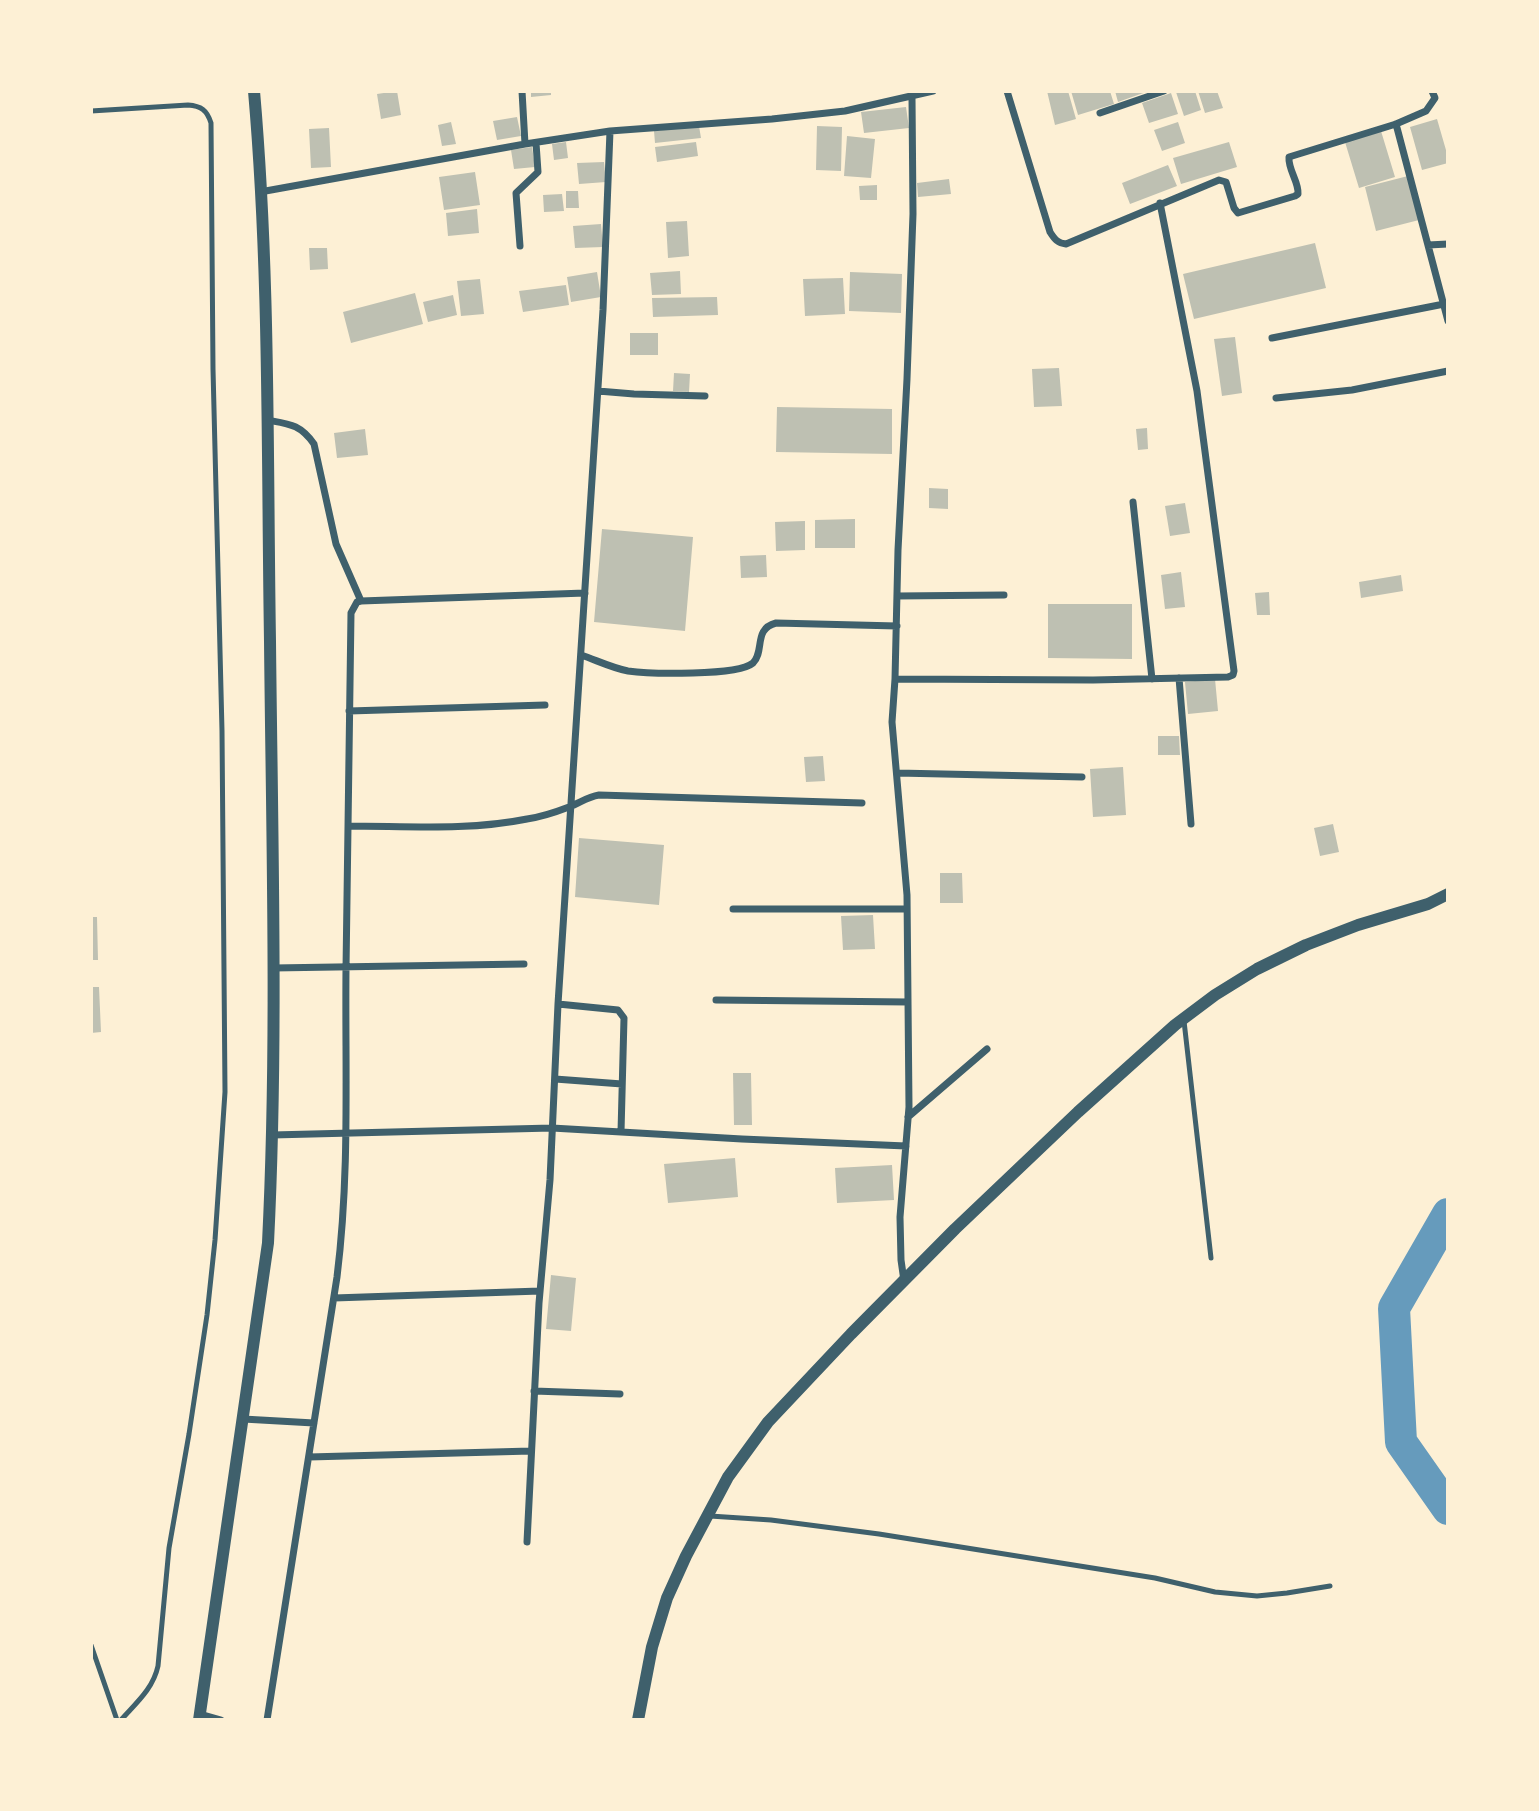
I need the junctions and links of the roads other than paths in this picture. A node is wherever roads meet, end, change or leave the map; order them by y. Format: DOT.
graph roads {
  1 [pos="254,91"];
  2 [pos="522,91"];
  3 [pos="933,91"];
  4 [pos="1007,91"];
  5 [pos="1164,91"];
  6 [pos="1432,91"];
  7 [pos="912,97"];
  8 [pos="91,111"];
  9 [pos="1100,113"];
  10 [pos="1396,124"];
  11 [pos="610,131"];
  12 [pos="536,143"];
  13 [pos="525,144"];
  14 [pos="260,192"];
  15 [pos="1160,203"];
  16 [pos="1428,244"];
  17 [pos="1448,244"];
  18 [pos="520,247"];
  19 [pos="1444,304"];
  20 [pos="1448,321"];
  21 [pos="1272,338"];
  22 [pos="1448,371"];
  23 [pos="598,391"];
  24 [pos="705,396"];
  25 [pos="1276,398"];
  26 [pos="267,420"];
  27 [pos="1133,502"];
  28 [pos="585,593"];
  29 [pos="1004,595"];
  30 [pos="897,596"];
  31 [pos="361,601"];
  32 [pos="897,626"];
  33 [pos="581,655"];
  34 [pos="1179,678"];
  35 [pos="895,679"];
  36 [pos="1152,679"];
  37 [pos="545,705"];
  38 [pos="349,711"];
  39 [pos="897,772"];
  40 [pos="1082,777"];
  41 [pos="862,803"];
  42 [pos="571,806"];
  43 [pos="1191,824"];
  44 [pos="348,826"];
  45 [pos="1448,894"];
  46 [pos="733,909"];
  47 [pos="907,909"];
  48 [pos="524,964"];
  49 [pos="346,967"];
  50 [pos="273,968"];
  51 [pos="716,1000"];
  52 [pos="908,1002"];
  53 [pos="558,1004"];
  54 [pos="1184,1018"];
  55 [pos="987,1049"];
  56 [pos="555,1079"];
  57 [pos="622,1084"];
  58 [pos="908,1117"];
  59 [pos="552,1128"];
  60 [pos="621,1132"];
  61 [pos="347,1133"];
  62 [pos="272,1135"];
  63 [pos="906,1146"];
  64 [pos="1211,1258"];
  65 [pos="904,1282"];
  66 [pos="540,1291"];
  67 [pos="334,1298"];
  68 [pos="534,1391"];
  69 [pos="620,1394"];
  70 [pos="243,1419"];
  71 [pos="314,1423"];
  72 [pos="531,1451"];
  73 [pos="309,1457"];
  74 [pos="707,1516"];
  75 [pos="527,1542"];
  76 [pos="1330,1586"];
  77 [pos="91,1645"];
  78 [pos="199,1717"];
  79 [pos="119,1720"];
  80 [pos="221,1720"];
  81 [pos="267,1720"];
  82 [pos="638,1720"];
  1 -- 14 [label="street"];
  2 -- 13 [label="street"];
  3 -- 7 [label="street"];
  4 -- 15 [label="street"];
  5 -- 9 [label="street"];
  6 -- 10 [label="street"];
  7 -- 11 [label="street"];
  7 -- 30 [label="street"];
  8 -- 79 [label="lane"];
  10 -- 15 [label="street"];
  10 -- 16 [label="street"];
  11 -- 12 [label="street"];
  11 -- 23 [label="street"];
  12 -- 13 [label="street"];
  12 -- 18 [label="street"];
  13 -- 14 [label="street"];
  14 -- 26 [label="street"];
  15 -- 34 [label="street"];
  16 -- 17 [label="street"];
  16 -- 19 [label="street"];
  19 -- 20 [label="street"];
  19 -- 21 [label="street"];
  22 -- 25 [label="street"];
  23 -- 24 [label="street"];
  23 -- 28 [label="street"];
  26 -- 31 [label="street"];
  26 -- 50 [label="street"];
  27 -- 36 [label="street"];
  28 -- 31 [label="street"];
  28 -- 33 [label="street"];
  29 -- 30 [label="street"];
  30 -- 32 [label="street"];
  31 -- 38 [label="street"];
  32 -- 33 [label="street"];
  32 -- 35 [label="street"];
  33 -- 42 [label="street"];
  34 -- 36 [label="street"];
  34 -- 43 [label="street"];
  35 -- 36 [label="street"];
  35 -- 39 [label="street"];
  37 -- 38 [label="street"];
  38 -- 44 [label="street"];
  39 -- 40 [label="street"];
  39 -- 47 [label="street"];
  41 -- 42 [label="street"];
  42 -- 44 [label="street"];
  42 -- 53 [label="street"];
  44 -- 49 [label="street"];
  45 -- 54 [label="street"];
  46 -- 47 [label="street"];
  47 -- 52 [label="street"];
  48 -- 49 [label="street"];
  49 -- 50 [label="street"];
  49 -- 61 [label="street"];
  50 -- 62 [label="street"];
  51 -- 52 [label="street"];
  52 -- 58 [label="street"];
  53 -- 56 [label="street"];
  53 -- 57 [label="street"];
  54 -- 64 [label="lane"];
  54 -- 65 [label="street"];
  55 -- 58 [label="street"];
  56 -- 57 [label="street"];
  56 -- 59 [label="street"];
  57 -- 60 [label="street"];
  58 -- 63 [label="street"];
  59 -- 60 [label="street"];
  59 -- 61 [label="street"];
  59 -- 66 [label="street"];
  60 -- 63 [label="street"];
  61 -- 62 [label="street"];
  61 -- 67 [label="street"];
  62 -- 70 [label="street"];
  63 -- 65 [label="street"];
  65 -- 74 [label="street"];
  66 -- 67 [label="street"];
  66 -- 68 [label="street"];
  67 -- 71 [label="street"];
  68 -- 69 [label="street"];
  68 -- 72 [label="street"];
  70 -- 71 [label="street"];
  70 -- 78 [label="street"];
  71 -- 73 [label="street"];
  72 -- 73 [label="street"];
  72 -- 75 [label="street"];
  73 -- 81 [label="street"];
  74 -- 76 [label="lane"];
  74 -- 82 [label="street"];
  77 -- 79 [label="lane"];
  78 -- 80 [label="street"];
}
